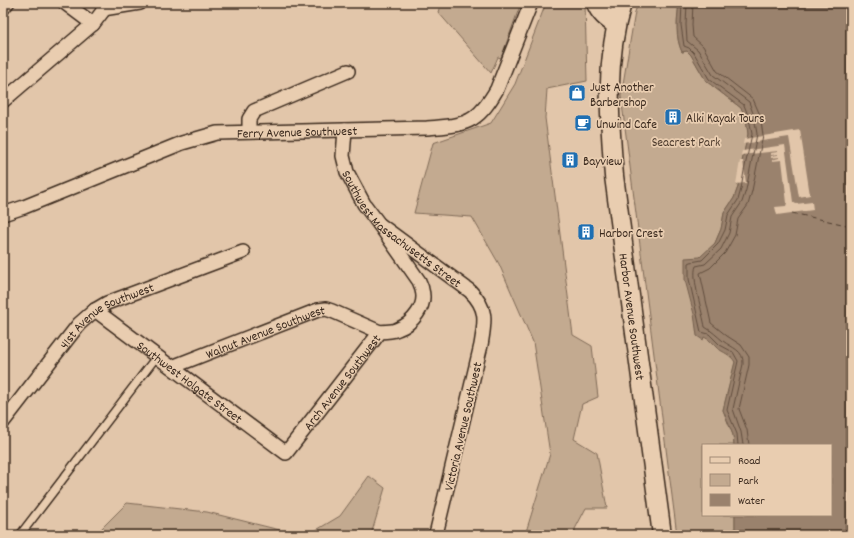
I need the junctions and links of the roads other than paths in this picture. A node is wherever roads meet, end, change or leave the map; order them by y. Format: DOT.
graph roads {
  1 [pos="11,3"];
  2 [pos="65,3"];
  3 [pos="140,3"];
  4 [pos="531,3"];
  5 [pos="596,3"];
  6 [pos="622,3"];
  7 [pos="106,6"];
  8 [pos="3,13"];
  9 [pos="93,24"];
  10 [pos="616,25"];
  11 [pos="348,71"];
  12 [pos="3,101"];
  13 [pos="345,130"];
  14 [pos="249,132"];
  15 [pos="3,214"];
  16 [pos="379,224"];
  17 [pos="243,252"];
  18 [pos="95,310"];
  19 [pos="485,315"];
  20 [pos="380,332"];
  21 [pos="157,356"];
  22 [pos="172,367"];
  23 [pos="3,422"];
  24 [pos="286,453"];
  25 [pos="20,535"];
  26 [pos="434,535"];
  27 [pos="662,535"];
  1 -- 8 [label="lane"];
  2 -- 9 [label="street"];
  3 -- 7 [label="street"];
  4 -- 13 [label="street, Ferry Avenue Southwest"];
  5 -- 10 [label="main road"];
  6 -- 10 [label="main road, Harbor Avenue Southwest"];
  7 -- 9 [label="street"];
  9 -- 12 [label="street"];
  10 -- 27 [label="main road, Harbor Avenue Southwest"];
  11 -- 14 [label="street"];
  13 -- 14 [label="street, Ferry Avenue Southwest"];
  13 -- 16 [label="street, Southwest Massachusetts Street"];
  14 -- 15 [label="street, Ferry Avenue Southwest"];
  16 -- 19 [label="street, Southwest Massachusetts Street"];
  16 -- 20 [label="street, Arch Avenue Southwest"];
  17 -- 18 [label="street, 41st Avenue Southwest"];
  18 -- 21 [label="street, Southwest Holgate Street"];
  18 -- 23 [label="street, 41st Avenue Southwest"];
  19 -- 26 [label="street, Victoria Avenue Southwest"];
  20 -- 22 [label="street, Walnut Avenue Southwest"];
  20 -- 24 [label="street, Arch Avenue Southwest"];
  21 -- 22 [label="street, Southwest Holgate Street"];
  21 -- 25 [label="lane"];
  22 -- 24 [label="street, Southwest Holgate Street"];
}
